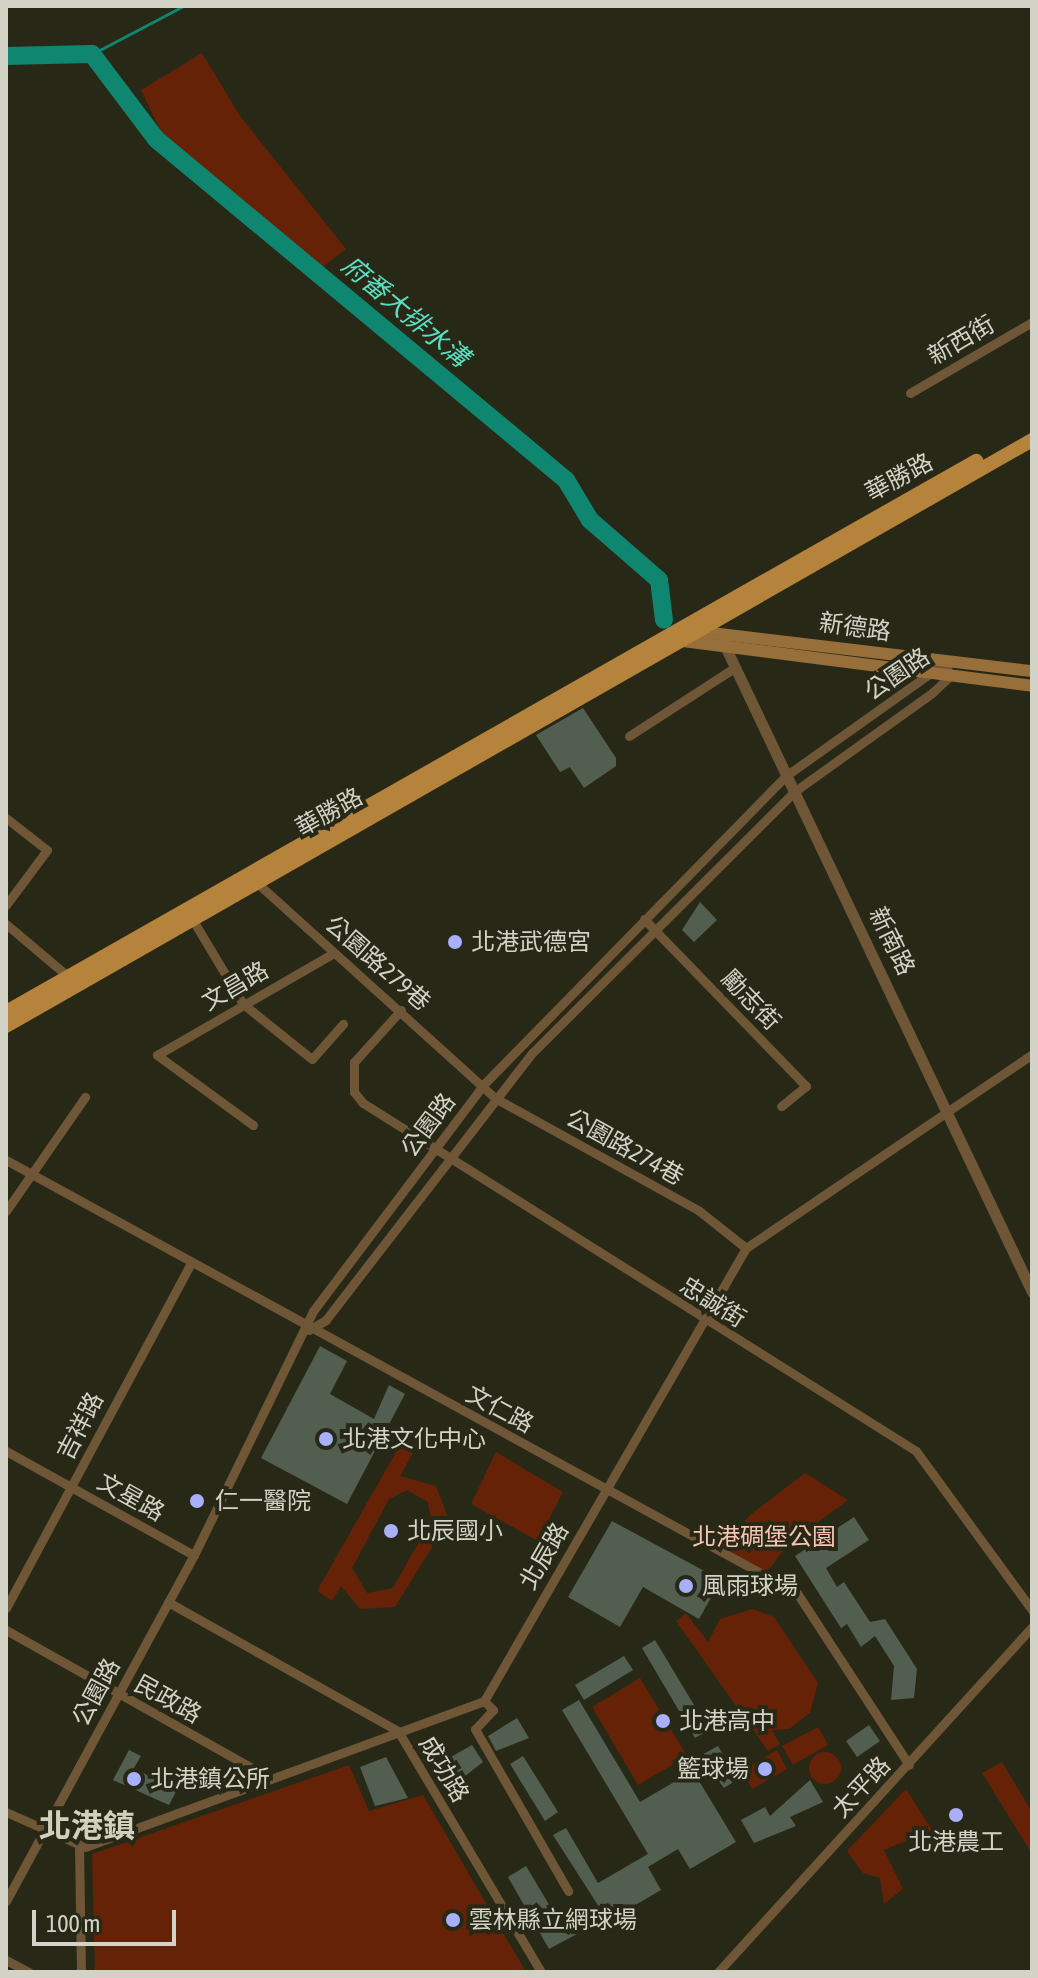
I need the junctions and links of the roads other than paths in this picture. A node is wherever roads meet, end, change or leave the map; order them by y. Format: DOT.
graph roads {
  1 [pos="1032,322"];
  2 [pos="910,393"];
  3 [pos="1032,430"];
  4 [pos="1032,440"];
  5 [pos="709,624"];
  6 [pos="674,637"];
  7 [pos="725,648"];
  8 [pos="946,662"];
  9 [pos="734,668"];
  10 [pos="1032,671"];
  11 [pos="927,675"];
  12 [pos="949,677"];
  13 [pos="1032,686"];
  14 [pos="629,736"];
  15 [pos="787,775"];
  16 [pos="795,791"];
  17 [pos="6,818"];
  18 [pos="251,874"];
  19 [pos="6,905"];
  20 [pos="191,916"];
  21 [pos="644,919"];
  22 [pos="6,924"];
  23 [pos="656,930"];
  24 [pos="334,953"];
  25 [pos="71,979"];
  26 [pos="243,1004"];
  27 [pos="401,1010"];
  28 [pos="6,1012"];
  29 [pos="343,1024"];
  30 [pos="6,1026"];
  31 [pos="1032,1054"];
  32 [pos="485,1083"];
  33 [pos="85,1097"];
  34 [pos="495,1098"];
  35 [pos="781,1106"];
  36 [pos="949,1110"];
  37 [pos="253,1125"];
  38 [pos="433,1153"];
  39 [pos="6,1160"];
  40 [pos="445,1161"];
  41 [pos="28,1173"];
  42 [pos="6,1211"];
  43 [pos="746,1248"];
  44 [pos="191,1263"];
  45 [pos="1032,1292"];
  46 [pos="703,1320"];
  47 [pos="309,1330"];
  48 [pos="6,1451"];
  49 [pos="71,1487"];
  50 [pos="606,1488"];
  51 [pos="194,1555"];
  52 [pos="168,1602"];
  53 [pos="6,1608"];
  54 [pos="1032,1610"];
  55 [pos="1032,1627"];
  56 [pos="6,1630"];
  57 [pos="118,1694"];
  58 [pos="484,1701"];
  59 [pos="398,1731"];
  60 [pos="909,1765"];
  61 [pos="270,1778"];
  62 [pos="6,1812"];
  63 [pos="43,1832"];
  64 [pos="79,1845"];
  65 [pos="568,1891"];
  66 [pos="6,1901"];
  67 [pos="6,1960"];
  68 [pos="29,1972"];
  69 [pos="81,1972"];
  70 [pos="541,1972"];
  71 [pos="718,1972"];
  1 -- 2 [label="street, 新西街"];
  3 -- 5 [label="main road, 華勝路"];
  4 -- 5 [label="main road, 華勝路"];
  5 -- 6 [label="main road, 華勝路"];
  5 -- 7 [label="street, 新南路"];
  5 -- 8 [label="main road, 新德路"];
  6 -- 7 [label="main road, 新德路"];
  6 -- 18 [label="main road, 華勝路"];
  7 -- 9 [label="street, 新南路"];
  7 -- 11 [label="main road, 新德路"];
  8 -- 10 [label="main road, 新德路"];
  8 -- 11 [label="street, 公園路"];
  8 -- 12 [label="street, 公園路"];
  9 -- 14 [label="street"];
  9 -- 15 [label="street, 新南路"];
  11 -- 12 [label="main road, 新德路"];
  11 -- 15 [label="street, 公園路"];
  12 -- 13 [label="main road, 新德路"];
  12 -- 16 [label="street, 公園路"];
  15 -- 16 [label="street, 新南路"];
  15 -- 21 [label="street, 公園路"];
  16 -- 23 [label="street, 公園路"];
  16 -- 36 [label="street, 新南路"];
  17 -- 19 [label="street"];
  18 -- 20 [label="main road, 華勝路"];
  18 -- 24 [label="street, 公園路279巷"];
  18 -- 25 [label="main road, 華勝路"];
  20 -- 25 [label="main road, 華勝路"];
  20 -- 26 [label="street"];
  21 -- 23 [label="street, 勵志街"];
  21 -- 32 [label="street, 公園路"];
  22 -- 25 [label="street"];
  23 -- 34 [label="street, 公園路"];
  23 -- 35 [label="street, 勵志街"];
  24 -- 26 [label="street, 文昌路"];
  24 -- 27 [label="street, 公園路279巷"];
  25 -- 28 [label="main road, 華勝路"];
  25 -- 30 [label="main road, 華勝路"];
  26 -- 29 [label="street"];
  26 -- 37 [label="street, 文昌路"];
  27 -- 32 [label="street, 公園路279巷"];
  27 -- 38 [label="street, 忠誠街"];
  31 -- 36 [label="street, 北辰路"];
  32 -- 34 [label="street, 公園路274巷"];
  32 -- 38 [label="street, 公園路"];
  33 -- 41 [label="street"];
  34 -- 40 [label="street, 公園路"];
  34 -- 43 [label="street, 公園路274巷"];
  36 -- 43 [label="street, 北辰路"];
  36 -- 45 [label="street, 新南路"];
  38 -- 40 [label="street, 忠誠街"];
  38 -- 47 [label="street, 公園路"];
  39 -- 41 [label="street, 文仁路"];
  40 -- 46 [label="street, 忠誠街"];
  40 -- 47 [label="street, 公園路"];
  41 -- 42 [label="street"];
  41 -- 44 [label="street, 文仁路"];
  43 -- 46 [label="street, 北辰路"];
  44 -- 47 [label="street, 文仁路"];
  44 -- 49 [label="street, 吉祥路"];
  46 -- 50 [label="street, 北辰路"];
  46 -- 54 [label="street, 忠誠街"];
  47 -- 50 [label="street, 文仁路"];
  47 -- 51 [label="street, 公園路"];
  48 -- 49 [label="street, 文星路"];
  49 -- 51 [label="street, 文星路"];
  49 -- 53 [label="street, 吉祥路"];
  50 -- 58 [label="street, 北辰路"];
  50 -- 60 [label="street, 文仁路"];
  51 -- 52 [label="street, 公園路"];
  52 -- 57 [label="street, 公園路"];
  52 -- 59 [label="street, 成功路"];
  55 -- 60 [label="street, 太平路"];
  56 -- 57 [label="street, 民政路"];
  57 -- 61 [label="street, 民政路"];
  57 -- 63 [label="street, 公園路"];
  58 -- 59 [label="street"];
  58 -- 65 [label="street, 北辰路"];
  59 -- 61 [label="street"];
  59 -- 70 [label="street, 成功路"];
  60 -- 71 [label="street, 太平路"];
  61 -- 64 [label="street"];
  62 -- 63 [label="street"];
  63 -- 64 [label="street"];
  63 -- 66 [label="street, 公園路"];
  64 -- 69 [label="street"];
  67 -- 68 [label="street"];
}
